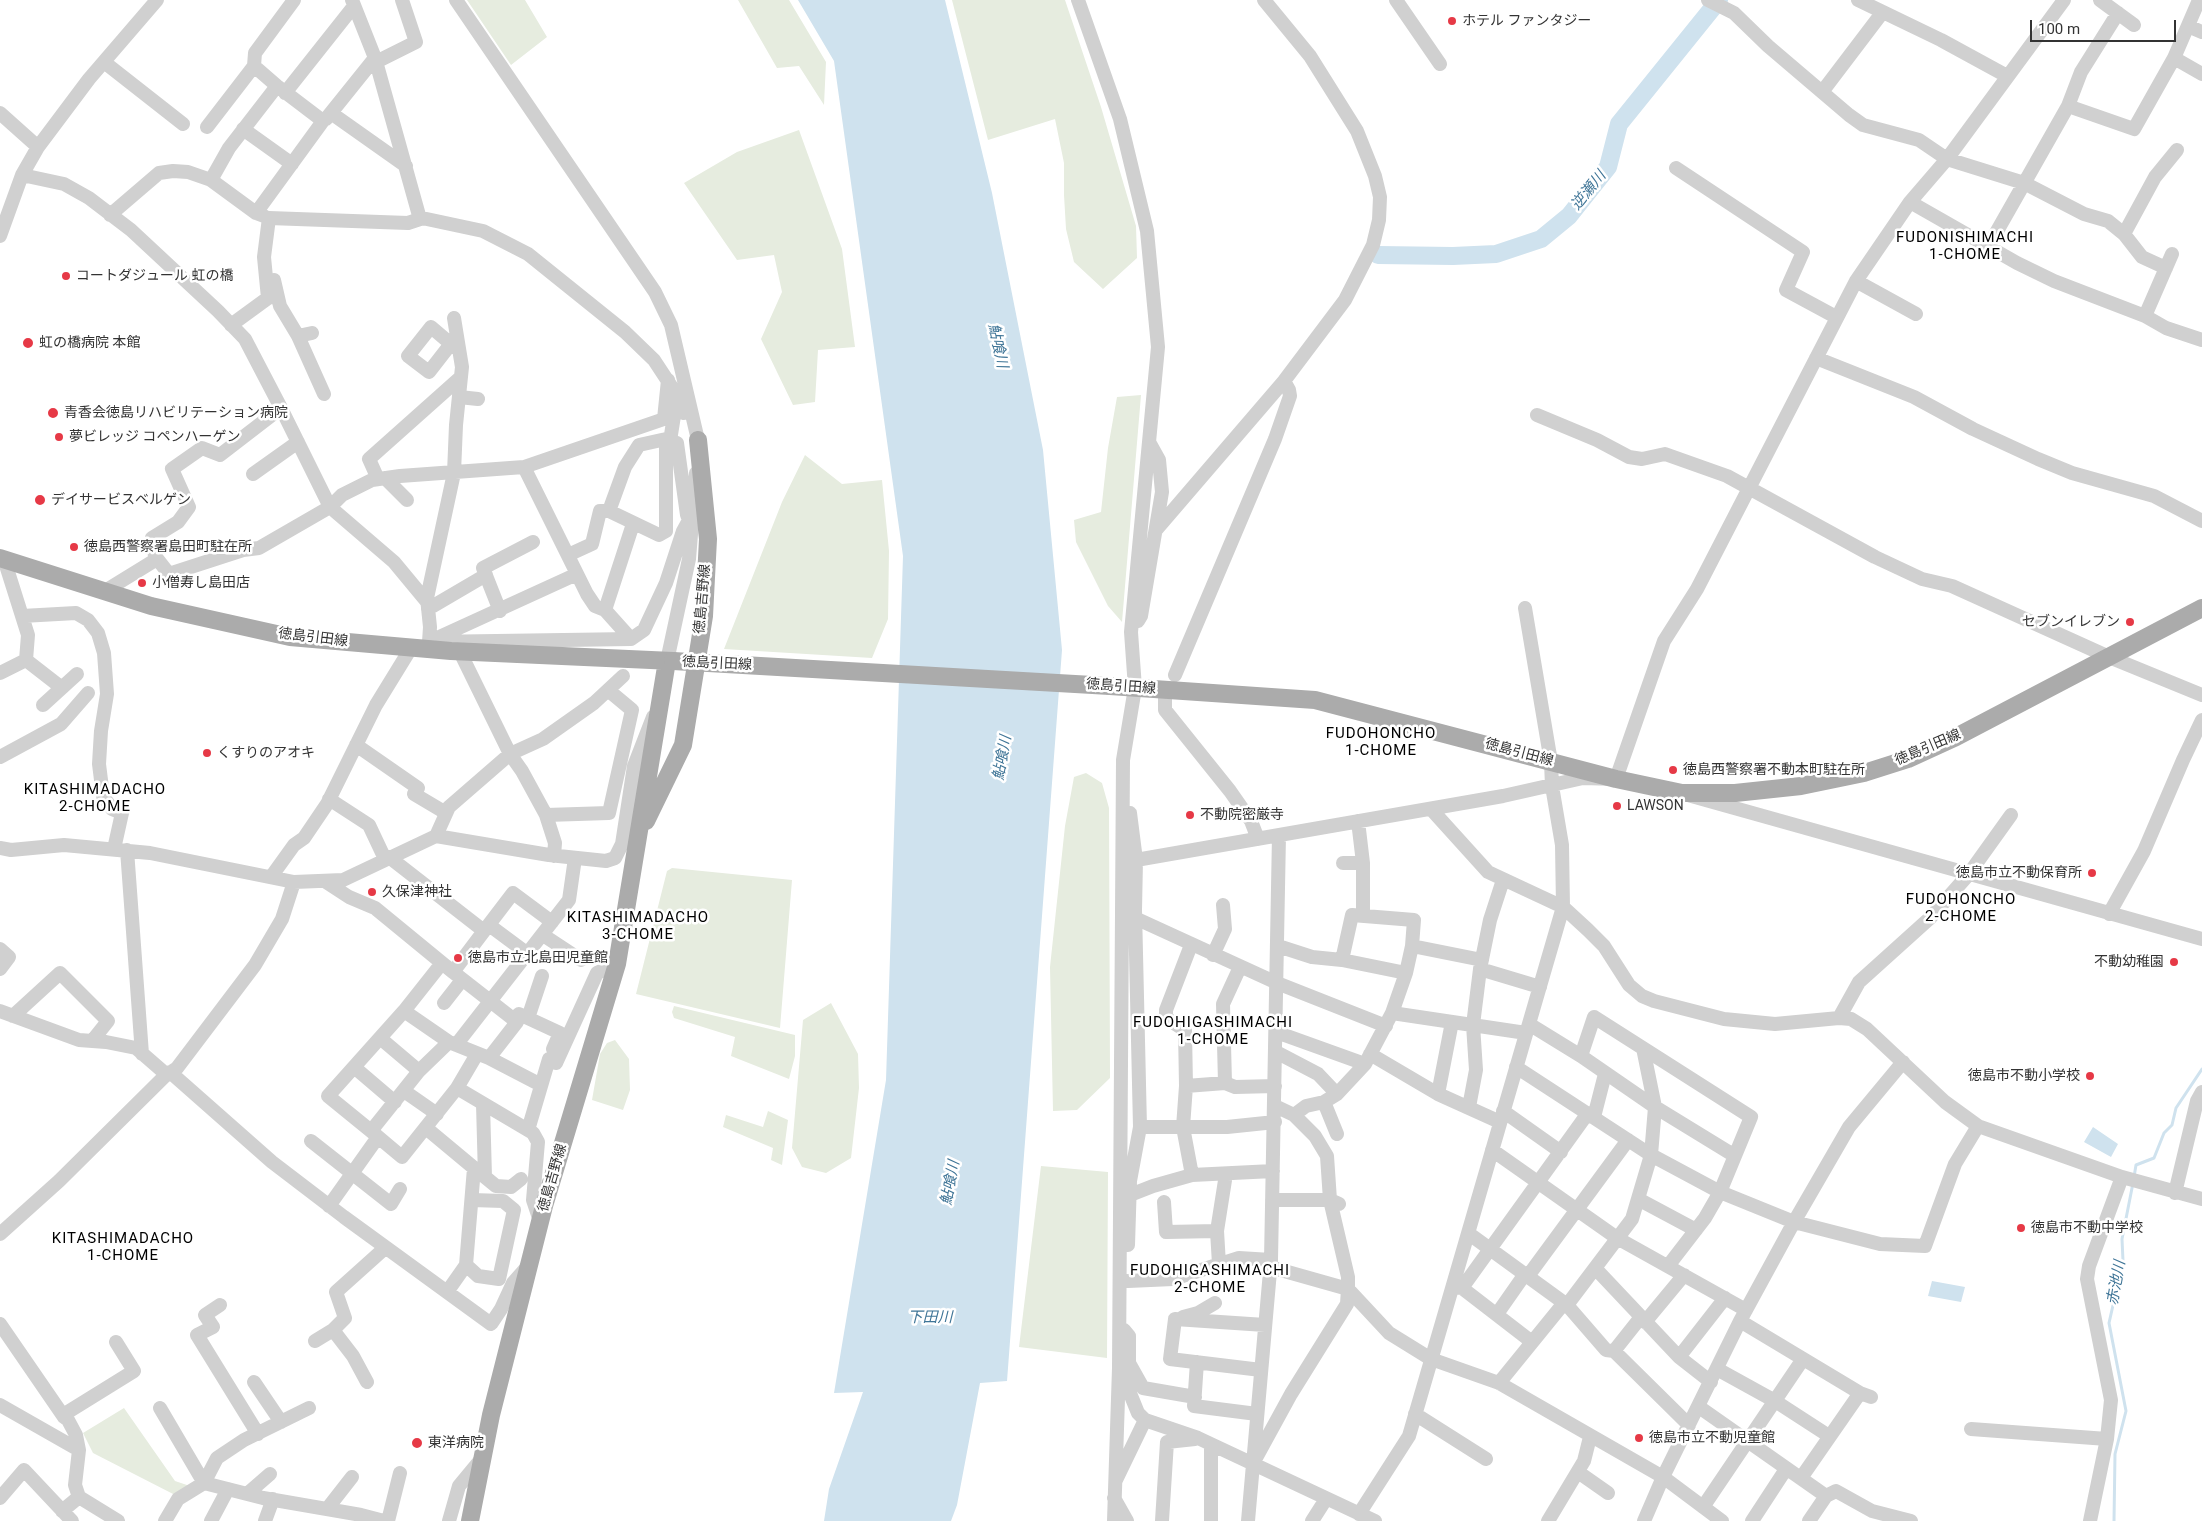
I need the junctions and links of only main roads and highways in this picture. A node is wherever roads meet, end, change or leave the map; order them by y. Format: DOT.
graph roads {
  1 [pos="698,440"];
  2 [pos="2,558"];
  3 [pos="2202,608"];
  4 [pos="670,661"];
  5 [pos="638,836"];
  6 [pos="470,1521"];
  1 -- 5 [label="main road, 徳島吉野線"];
  2 -- 4 [label="main road, 徳島引田線"];
  3 -- 4 [label="main road, 徳島引田線, bridge"];
  4 -- 5 [label="main road, 徳島吉野線"];
  5 -- 6 [label="main road, 徳島吉野線"];
}
